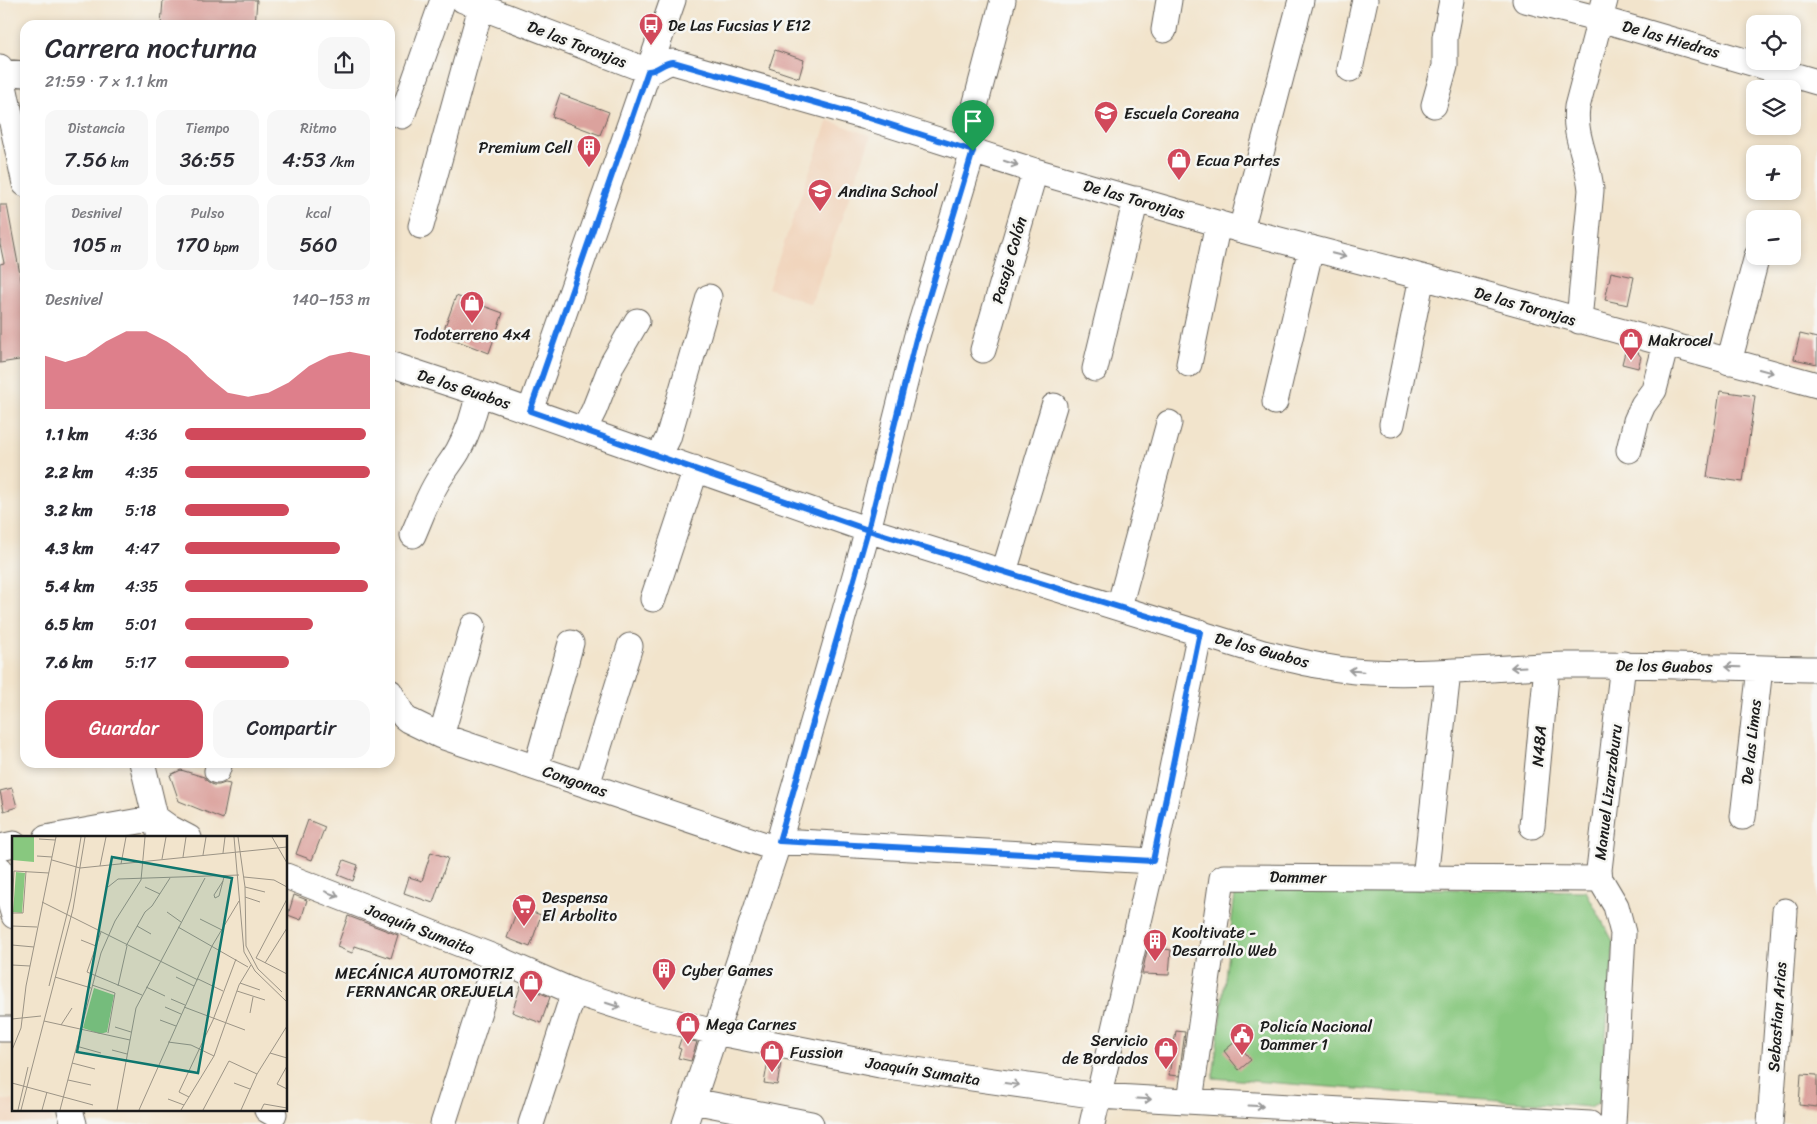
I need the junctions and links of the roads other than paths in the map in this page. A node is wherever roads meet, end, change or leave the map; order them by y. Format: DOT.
graph roads {
  1 [pos="443,0"];
  2 [pos="673,0"];
  3 [pos="1003,0"];
  4 [pos="1169,0"];
  5 [pos="1301,0"];
  6 [pos="1364,0"];
  7 [pos="1452,0"];
  8 [pos="1524,0"];
  9 [pos="472,3"];
  10 [pos="1603,10"];
  11 [pos="1164,30"];
  12 [pos="1350,68"];
  13 [pos="9,71"];
  14 [pos="648,71"];
  15 [pos="1817,82"];
  16 [pos="1434,105"];
  17 [pos="402,116"];
  18 [pos="20,149"];
  19 [pos="969,150"];
  20 [pos="1036,171"];
  21 [pos="1136,199"];
  22 [pos="420,226"];
  23 [pos="1230,226"];
  24 [pos="1311,248"];
  25 [pos="1755,265"];
  26 [pos="1422,276"];
  27 [pos="709,297"];
  28 [pos="637,321"];
  29 [pos="1579,321"];
  30 [pos="1666,344"];
  31 [pos="983,350"];
  32 [pos="1729,362"];
  33 [pos="1189,364"];
  34 [pos="395,366"];
  35 [pos="1095,369"];
  36 [pos="1817,385"];
  37 [pos="478,393"];
  38 [pos="1275,402"];
  39 [pos="1054,406"];
  40 [pos="530,411"];
  41 [pos="1169,424"];
  42 [pos="1392,424"];
  43 [pos="584,430"];
  44 [pos="1629,450"];
  45 [pos="659,456"];
  46 [pos="694,468"];
  47 [pos="868,530"];
  48 [pos="413,535"];
  49 [pos="1004,572"];
  50 [pos="654,599"];
  51 [pos="1119,607"];
  52 [pos="473,626"];
  53 [pos="1200,632"];
  54 [pos="571,643"];
  55 [pos="630,646"];
  56 [pos="1624,664"];
  57 [pos="1547,666"];
  58 [pos="1760,668"];
  59 [pos="1817,669"];
  60 [pos="1448,672"];
  61 [pos="395,701"];
  62 [pos="441,736"];
  63 [pos="143,768"];
  64 [pos="536,768"];
  65 [pos="588,785"];
  66 [pos="1743,817"];
  67 [pos="1532,826"];
  68 [pos="158,828"];
  69 [pos="68,836"];
  70 [pos="185,836"];
  71 [pos="778,845"];
  72 [pos="1153,861"];
  73 [pos="0,869"];
  74 [pos="288,877"];
  75 [pos="1425,878"];
  76 [pos="1600,879"];
  77 [pos="12,909"];
  78 [pos="1785,911"];
  79 [pos="496,958"];
  80 [pos="574,992"];
  81 [pos="715,1032"];
  82 [pos="1098,1096"];
  83 [pos="1190,1101"];
  84 [pos="689,1113"];
  85 [pos="1215,1114"];
  86 [pos="442,1124"];
  87 [pos="531,1124"];
  88 [pos="811,1124"];
  89 [pos="1092,1124"];
  90 [pos="1590,1124"];
  91 [pos="1613,1124"];
  92 [pos="1770,1124"];
  1 -- 17 [label="street"];
  2 -- 14 [label="street"];
  3 -- 19 [label="street"];
  4 -- 11 [label="street"];
  5 -- 23 [label="street"];
  6 -- 12 [label="street"];
  7 -- 16 [label="street"];
  8 -- 10 [label="street, De las Hiedras"];
  9 -- 14 [label="street, De las Toronjas"];
  9 -- 22 [label="street"];
  10 -- 15 [label="street, De las Hiedras"];
  10 -- 29 [label="street"];
  13 -- 18 [label="street"];
  14 -- 19 [label="street, De las Toronjas"];
  14 -- 40 [label="street"];
  19 -- 20 [label="street, De las Toronjas, one-way"];
  19 -- 47 [label="street"];
  20 -- 21 [label="street, De las Toronjas"];
  20 -- 31 [label="street, Pasaje Colón"];
  21 -- 23 [label="street, De las Toronjas"];
  21 -- 35 [label="street"];
  23 -- 24 [label="street, De las Toronjas"];
  23 -- 33 [label="street"];
  24 -- 26 [label="street, De las Toronjas, one-way"];
  24 -- 38 [label="street"];
  25 -- 32 [label="street"];
  26 -- 29 [label="street, De las Toronjas"];
  26 -- 42 [label="street"];
  27 -- 45 [label="street"];
  28 -- 43 [label="street"];
  29 -- 30 [label="street, De las Toronjas"];
  30 -- 32 [label="street, De las Toronjas"];
  30 -- 44 [label="street"];
  32 -- 36 [label="street, De las Toronjas, one-way"];
  34 -- 37 [label="street, De los Guabos"];
  37 -- 40 [label="street, De los Guabos"];
  37 -- 48 [label="street"];
  39 -- 49 [label="street"];
  40 -- 43 [label="street, De los Guabos"];
  41 -- 51 [label="street"];
  43 -- 45 [label="street, De los Guabos"];
  45 -- 46 [label="street, De los Guabos"];
  46 -- 47 [label="street, De los Guabos"];
  46 -- 50 [label="street"];
  47 -- 49 [label="street, De los Guabos"];
  47 -- 71 [label="street"];
  49 -- 51 [label="street, De los Guabos"];
  51 -- 53 [label="street, De los Guabos"];
  52 -- 62 [label="street"];
  60 -- 53 [label="street, De los Guabos, one-way"];
  53 -- 72 [label="street"];
  54 -- 64 [label="street"];
  55 -- 65 [label="street"];
  56 -- 57 [label="street, De los Guabos"];
  58 -- 56 [label="street, De los Guabos, one-way"];
  56 -- 76 [label="street, Manuel Lizarzaburu"];
  57 -- 60 [label="street, De los Guabos, one-way"];
  57 -- 67 [label="street, N48A"];
  58 -- 59 [label="street, De los Guabos"];
  58 -- 66 [label="street, De las Limas"];
  60 -- 75 [label="street"];
  61 -- 62 [label="street, Congonas"];
  62 -- 64 [label="street, Congonas"];
  63 -- 68 [label="street"];
  64 -- 65 [label="street, Congonas"];
  65 -- 71 [label="street, Congonas"];
  68 -- 69 [label="street"];
  68 -- 70 [label="street"];
  71 -- 72 [label="street, Congonas"];
  71 -- 81 [label="street"];
  72 -- 82 [label="street"];
  73 -- 77 [label="street"];
  74 -- 79 [label="street, Joaquín Sumaita, one-way"];
  75 -- 76 [label="street, Dammer"];
  75 -- 83 [label="street, Dammer"];
  76 -- 91 [label="street, Manuel Lizarzaburu"];
  78 -- 92 [label="street, Sebastian Arias"];
  79 -- 80 [label="street, Joaquín Sumaita"];
  79 -- 86 [label="street"];
  80 -- 81 [label="street, Joaquín Sumaita, one-way"];
  80 -- 87 [label="street"];
  81 -- 82 [label="street, Joaquín Sumaita, one-way"];
  81 -- 84 [label="street"];
  82 -- 83 [label="street, Joaquín Sumaita, one-way"];
  82 -- 89 [label="street"];
  83 -- 85 [label="street, Joaquín Sumaita"];
  84 -- 88 [label="street"];
  85 -- 90 [label="street, Joaquín Sumaita, one-way"];
}
